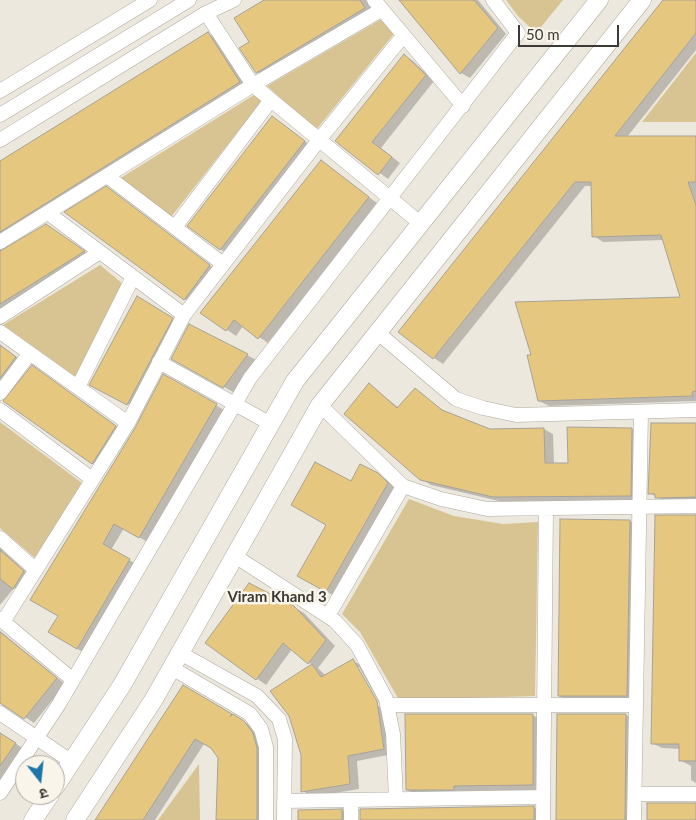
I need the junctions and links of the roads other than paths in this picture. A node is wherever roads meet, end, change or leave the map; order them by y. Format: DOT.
graph roads {
  1 [pos="150,0"];
  2 [pos="189,0"];
  3 [pos="234,0"];
  4 [pos="493,0"];
  5 [pos="599,0"];
  6 [pos="642,0"];
  7 [pos="377,5"];
  8 [pos="206,13"];
  9 [pos="403,36"];
  10 [pos="254,85"];
  11 [pos="0,91"];
  12 [pos="271,100"];
  13 [pos="463,106"];
  14 [pos="0,115"];
  15 [pos="0,140"];
  16 [pos="319,140"];
  17 [pos="107,176"];
  18 [pos="390,199"];
  19 [pos="48,213"];
  20 [pos="420,223"];
  21 [pos="175,228"];
  22 [pos="0,242"];
  23 [pos="100,252"];
  24 [pos="223,264"];
  25 [pos="133,277"];
  26 [pos="184,315"];
  27 [pos="0,317"];
  28 [pos="0,332"];
  29 [pos="378,333"];
  30 [pos="30,353"];
  31 [pos="159,362"];
  32 [pos="78,387"];
  33 [pos="0,393"];
  34 [pos="236,403"];
  35 [pos="320,405"];
  36 [pos="0,410"];
  37 [pos="696,410"];
  38 [pos="641,412"];
  39 [pos="128,422"];
  40 [pos="271,424"];
  41 [pos="92,480"];
  42 [pos="403,486"];
  43 [pos="696,506"];
  44 [pos="640,507"];
  45 [pos="546,509"];
  46 [pos="0,538"];
  47 [pos="235,556"];
  48 [pos="36,570"];
  49 [pos="328,616"];
  50 [pos="2,621"];
  51 [pos="176,660"];
  52 [pos="73,680"];
  53 [pos="544,705"];
  54 [pos="636,705"];
  55 [pos="388,706"];
  56 [pos="0,713"];
  57 [pos="36,739"];
  58 [pos="72,762"];
  59 [pos="65,772"];
  60 [pos="0,793"];
  61 [pos="635,794"];
  62 [pos="696,794"];
  63 [pos="544,796"];
  64 [pos="396,799"];
  65 [pos="351,800"];
  66 [pos="284,801"];
  67 [pos="43,805"];
  68 [pos="33,820"];
  69 [pos="75,820"];
  70 [pos="266,820"];
  71 [pos="284,820"];
  72 [pos="351,820"];
  73 [pos="543,820"];
  74 [pos="634,820"];
  1 -- 11 [label="street"];
  2 -- 14 [label="street"];
  3 -- 8 [label="street"];
  4 -- 13 [label="street"];
  5 -- 20 [label="street"];
  6 -- 29 [label="street"];
  7 -- 9 [label="street"];
  7 -- 10 [label="street"];
  8 -- 10 [label="street"];
  8 -- 15 [label="street"];
  9 -- 13 [label="street"];
  9 -- 16 [label="street"];
  10 -- 12 [label="street"];
  10 -- 17 [label="street"];
  12 -- 16 [label="street"];
  12 -- 21 [label="street"];
  13 -- 18 [label="street"];
  16 -- 18 [label="street"];
  16 -- 24 [label="street"];
  17 -- 19 [label="street"];
  17 -- 21 [label="street"];
  18 -- 20 [label="street"];
  18 -- 34 [label="street"];
  19 -- 22 [label="street"];
  19 -- 23 [label="street"];
  20 -- 40 [label="street"];
  21 -- 24 [label="street"];
  23 -- 25 [label="street"];
  23 -- 27 [label="street"];
  24 -- 26 [label="street"];
  25 -- 26 [label="street"];
  25 -- 32 [label="street"];
  26 -- 31 [label="street"];
  28 -- 30 [label="street"];
  29 -- 35 [label="street"];
  29 -- 38 [label="street"];
  30 -- 32 [label="street"];
  30 -- 33 [label="street"];
  31 -- 34 [label="street"];
  31 -- 39 [label="street"];
  32 -- 39 [label="street"];
  34 -- 40 [label="street"];
  34 -- 52 [label="street"];
  35 -- 42 [label="street"];
  35 -- 47 [label="street"];
  36 -- 41 [label="street"];
  37 -- 38 [label="street"];
  38 -- 44 [label="street"];
  39 -- 41 [label="street"];
  40 -- 58 [label="street"];
  41 -- 48 [label="street"];
  42 -- 45 [label="street"];
  42 -- 49 [label="street"];
  43 -- 44 [label="street"];
  44 -- 45 [label="street"];
  44 -- 54 [label="street"];
  45 -- 53 [label="street"];
  46 -- 48 [label="street"];
  47 -- 49 [label="street"];
  47 -- 51 [label="street"];
  48 -- 50 [label="street"];
  49 -- 55 [label="street"];
  50 -- 52 [label="street"];
  51 -- 66 [label="street"];
  51 -- 69 [label="street"];
  51 -- 70 [label="street"];
  52 -- 57 [label="street"];
  53 -- 54 [label="street"];
  53 -- 55 [label="street"];
  53 -- 63 [label="street"];
  54 -- 61 [label="street"];
  55 -- 64 [label="street"];
  56 -- 57 [label="street"];
  57 -- 58 [label="street"];
  57 -- 60 [label="street"];
  58 -- 59 [label="street"];
  61 -- 62 [label="street"];
  61 -- 74 [label="street"];
  63 -- 64 [label="street"];
  63 -- 73 [label="street"];
  64 -- 65 [label="street"];
  65 -- 66 [label="street"];
  65 -- 72 [label="street"];
  66 -- 71 [label="street"];
  67 -- 68 [label="street"];
}
